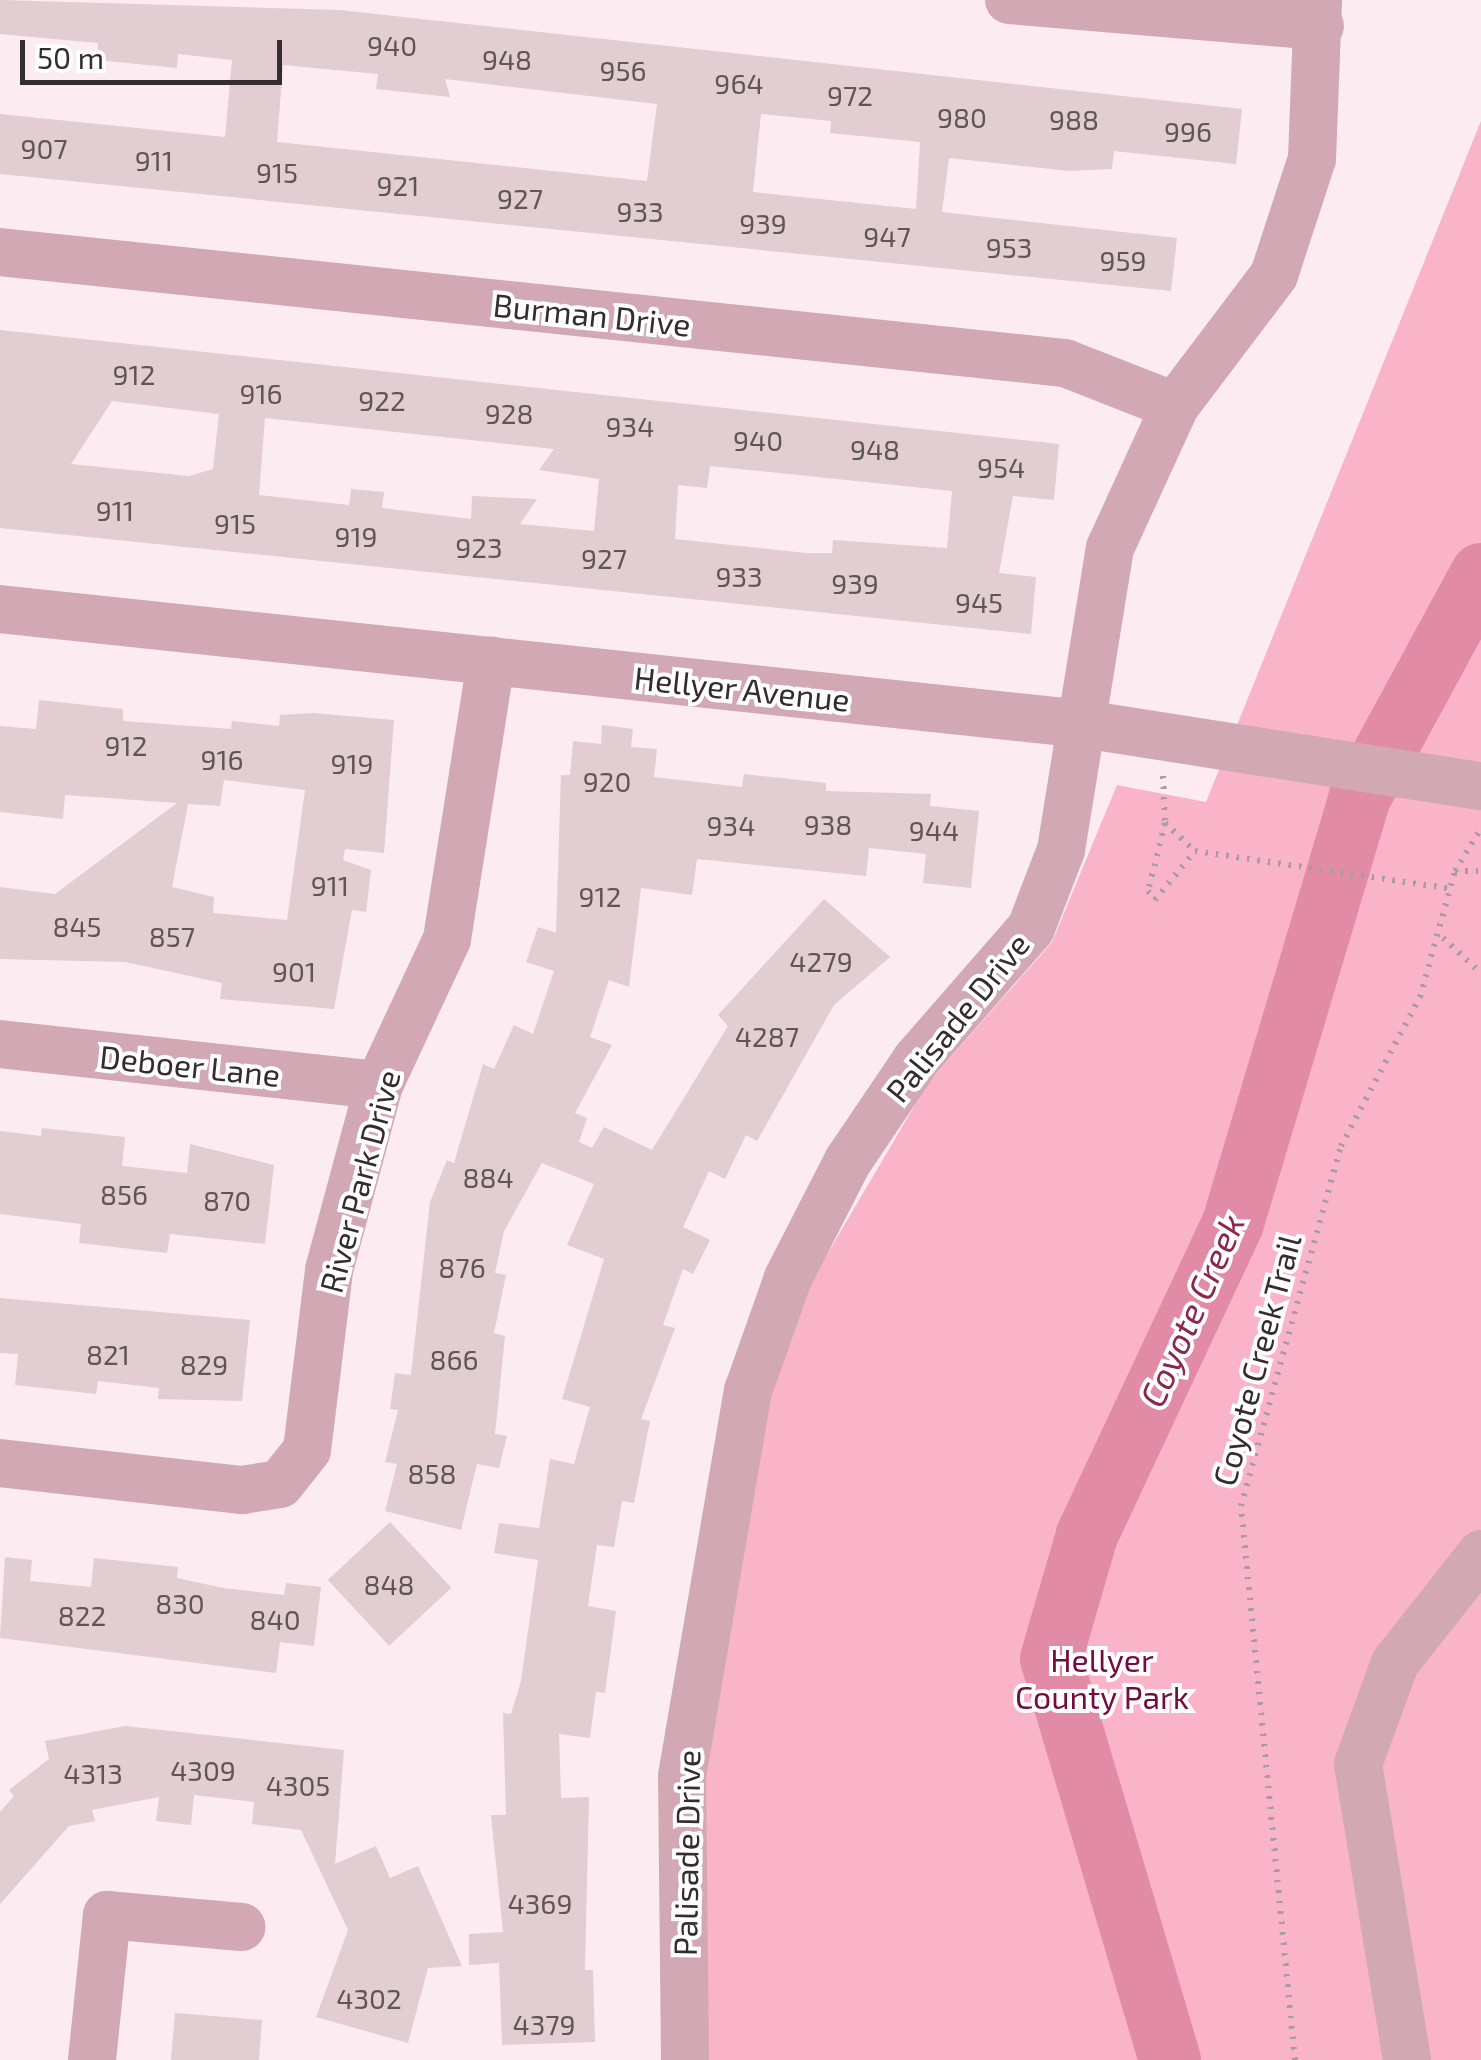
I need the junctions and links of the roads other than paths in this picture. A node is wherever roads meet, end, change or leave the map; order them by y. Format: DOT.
graph roads {
  1 [pos="1008,0"];
  2 [pos="1319,13"];
  3 [pos="0,252"];
  4 [pos="1175,406"];
  5 [pos="0,609"];
  6 [pos="490,660"];
  7 [pos="1082,724"];
  8 [pos="1481,786"];
  9 [pos="0,1044"];
  10 [pos="379,1085"];
  11 [pos="0,1464"];
  12 [pos="1481,1554"];
  13 [pos="241,1927"];
  14 [pos="92,2060"];
  15 [pos="685,2060"];
  16 [pos="1407,2060"];
  1 -- 2 [label="street"];
  2 -- 4 [label="street, Palisade Drive"];
  3 -- 4 [label="street, Burman Drive"];
  4 -- 7 [label="street, Palisade Drive"];
  5 -- 6 [label="street, Hellyer Avenue"];
  6 -- 7 [label="street, Hellyer Avenue"];
  6 -- 10 [label="street, River Park Drive"];
  7 -- 8 [label="street, Hellyer Avenue"];
  7 -- 15 [label="street, Palisade Drive"];
  9 -- 10 [label="street, Deboer Lane"];
  10 -- 11 [label="street, River Park Drive"];
  12 -- 16 [label="street"];
  13 -- 14 [label="street"];
}
